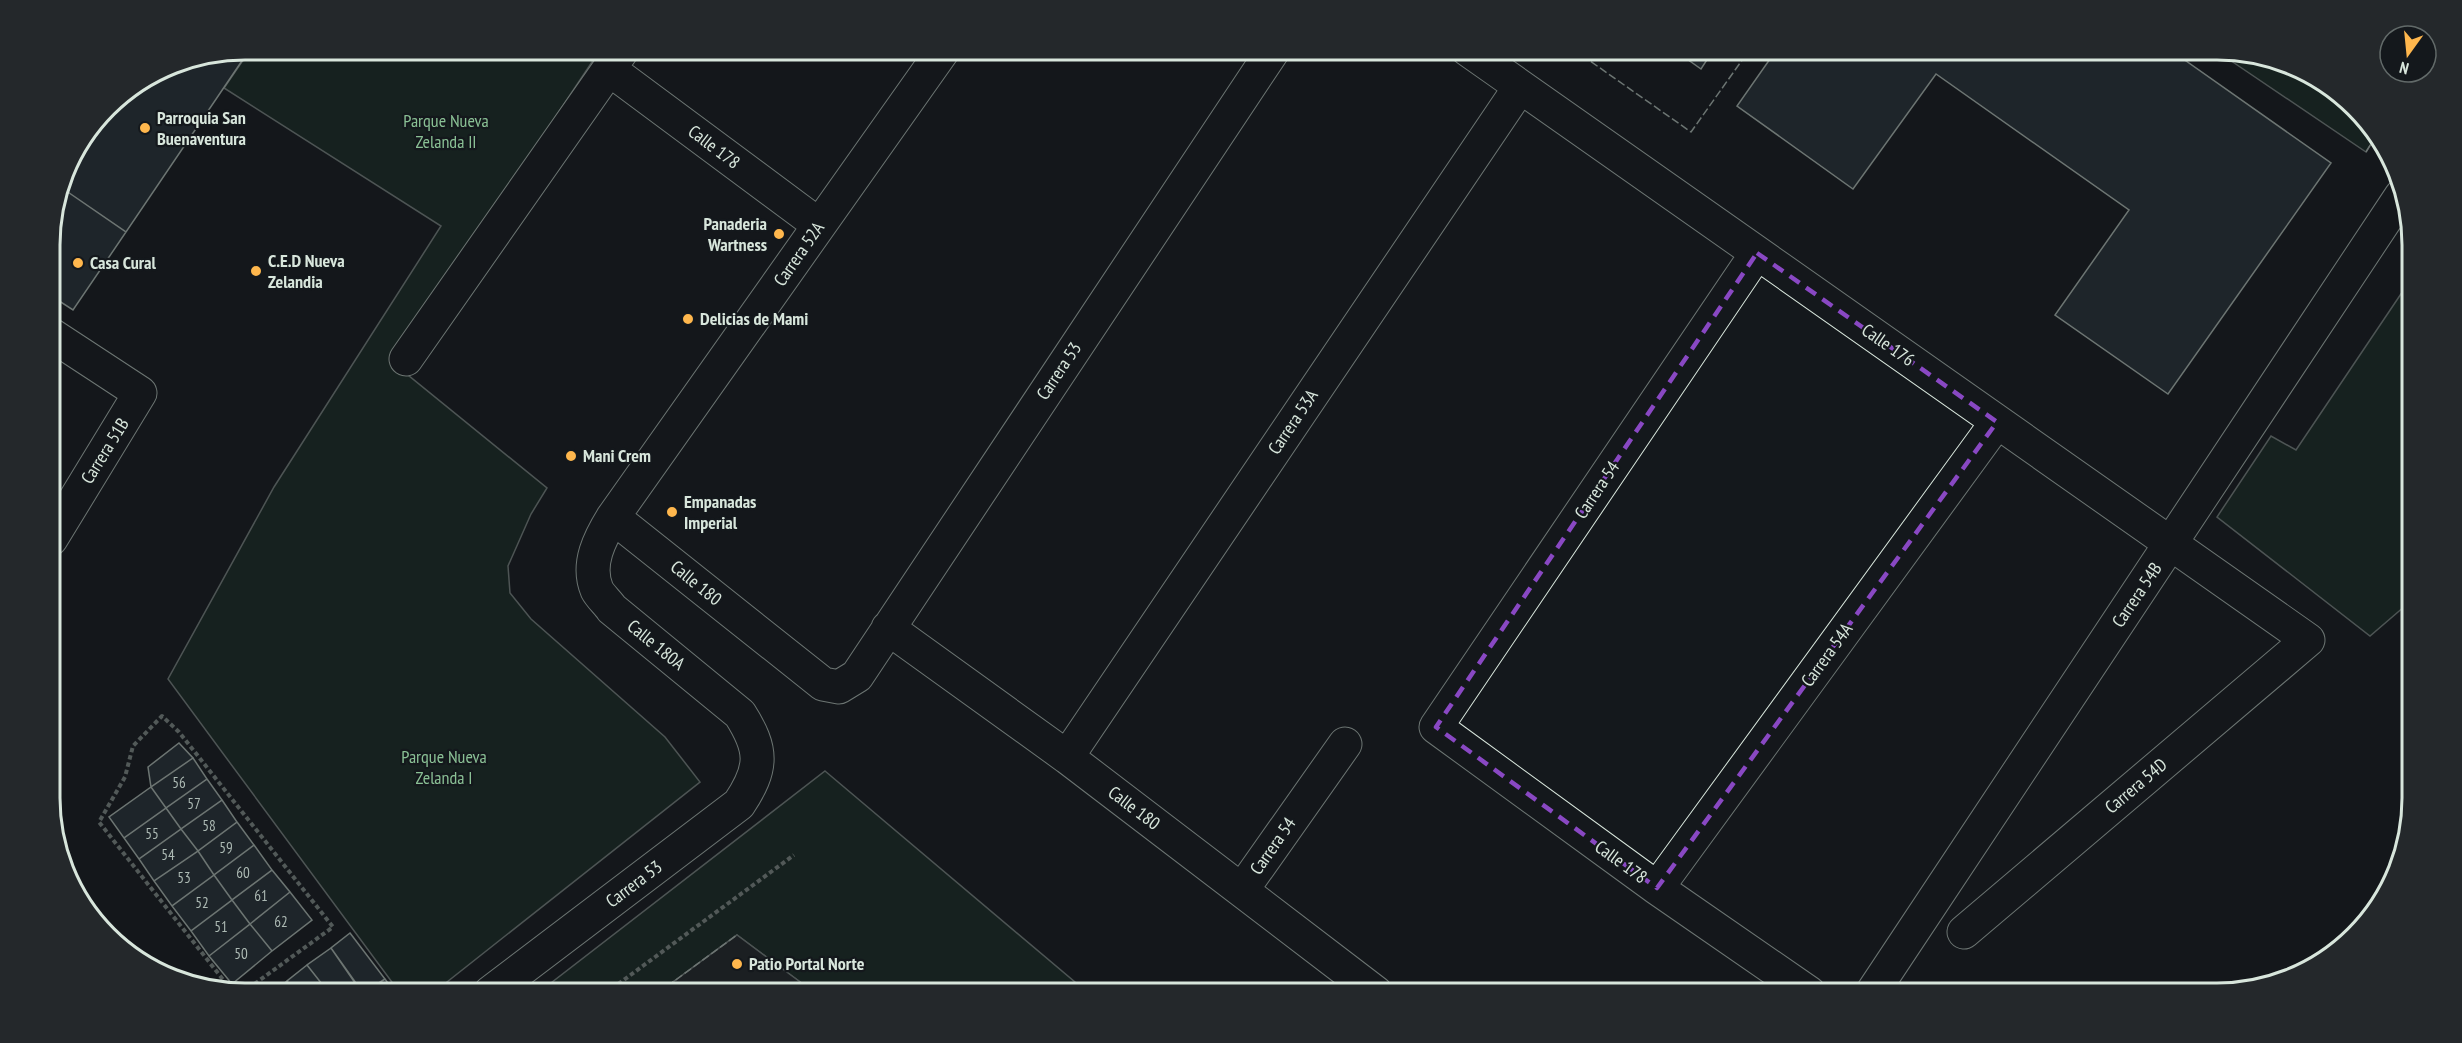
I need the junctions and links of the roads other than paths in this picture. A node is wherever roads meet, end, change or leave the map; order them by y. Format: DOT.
graph roads {
  1 [pos="615,60"];
  2 [pos="617,60"];
  3 [pos="937,60"];
  4 [pos="1267,60"];
  5 [pos="1481,60"];
  6 [pos="1520,87"];
  7 [pos="2397,202"];
  8 [pos="819,225"];
  9 [pos="1757,253"];
  10 [pos="60,340"];
  11 [pos="406,359"];
  12 [pos="1997,422"];
  13 [pos="613,517"];
  14 [pos="60,524"];
  15 [pos="2171,543"];
  16 [pos="888,628"];
  17 [pos="2308,640"];
  18 [pos="839,687"];
  19 [pos="1436,727"];
  20 [pos="1345,744"];
  21 [pos="1066,757"];
  22 [pos="758,760"];
  23 [pos="1657,888"];
  24 [pos="1242,890"];
  25 [pos="1964,932"];
  26 [pos="503,983"];
  27 [pos="1363,983"];
  28 [pos="1795,983"];
  29 [pos="1879,983"];
  1 -- 11 [label="street"];
  2 -- 8 [label="street, Calle 178"];
  3 -- 8 [label="street, Carrera 52A"];
  4 -- 16 [label="street, Carrera 53"];
  5 -- 6 [label="street, Calle 176"];
  6 -- 9 [label="street, Calle 176"];
  6 -- 21 [label="street, Carrera 53A"];
  7 -- 15 [label="street, Carrera 54B"];
  8 -- 13 [label="street, Carrera 52A"];
  9 -- 12 [label="street, Calle 176"];
  9 -- 19 [label="street, Carrera 54"];
  10 -- 14 [label="street, Carrera 51B"];
  12 -- 15 [label="street, Calle 176"];
  12 -- 23 [label="street, Carrera 54A"];
  13 -- 18 [label="street, Calle 180"];
  13 -- 22 [label="street, Calle 180A"];
  15 -- 17 [label="street, Calle 176"];
  15 -- 29 [label="street, Carrera 54B"];
  16 -- 18 [label="street, Carrera 53"];
  16 -- 21 [label="street, Calle 180"];
  17 -- 25 [label="street, Carrera 54D"];
  19 -- 23 [label="street, Calle 178"];
  20 -- 24 [label="street, Carrera 54"];
  21 -- 24 [label="street, Calle 180"];
  22 -- 26 [label="street, Carrera 53"];
  23 -- 28 [label="street, Calle 178"];
  24 -- 27 [label="street, Calle 180"];
}
